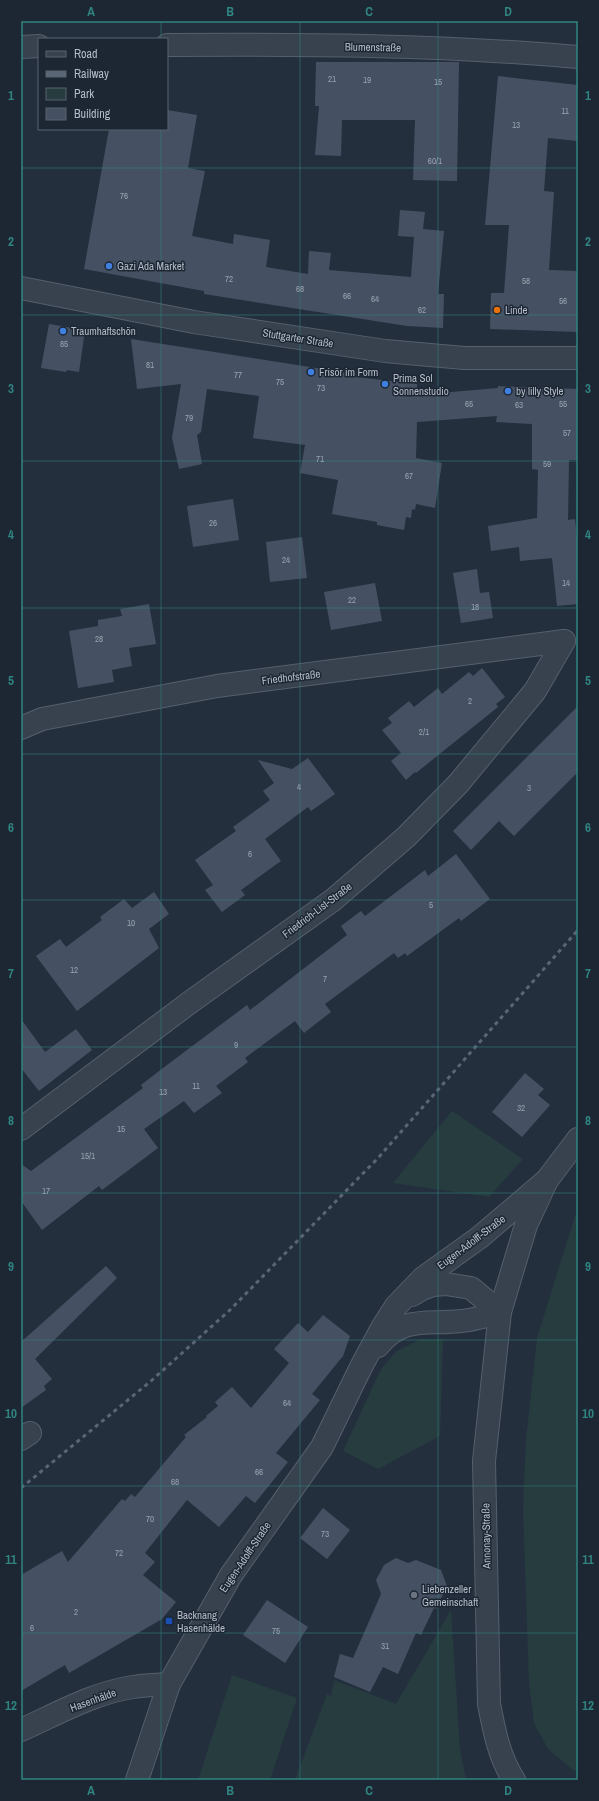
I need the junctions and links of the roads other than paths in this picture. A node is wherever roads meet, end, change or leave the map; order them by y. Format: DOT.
graph roads {
  1 [pos="168,45"];
  2 [pos="38,46"];
  3 [pos="21,47"];
  4 [pos="578,57"];
  5 [pos="21,288"];
  6 [pos="578,358"];
  7 [pos="564,641"];
  8 [pos="21,728"];
  9 [pos="21,1129"];
  10 [pos="578,1139"];
  11 [pos="547,1180"];
  12 [pos="396,1306"];
  13 [pos="500,1312"];
  14 [pos="362,1365"];
  15 [pos="169,1684"];
  16 [pos="21,1731"];
  17 [pos="137,1780"];
  18 [pos="514,1780"];
  1 -- 4 [label="street, Blumenstraße"];
  2 -- 3 [label="street"];
  5 -- 6 [label="street, Stuttgarter Straße"];
  7 -- 8 [label="street, Friedhofstraße"];
  7 -- 9 [label="street, Friedrich-List-Straße"];
  10 -- 11 [label="street, Eugen-Adolff-Straße"];
  11 -- 12 [label="street, Eugen-Adolff-Straße"];
  11 -- 13 [label="street, Eugen-Adolff-Straße"];
  12 -- 13 [label="street, Eugen-Adolff-Straße"];
  12 -- 14 [label="street, Eugen-Adolff-Straße"];
  13 -- 14 [label="street, Eugen-Adolff-Straße"];
  13 -- 18 [label="street, Annonay-Straße"];
  14 -- 15 [label="street, Eugen-Adolff-Straße"];
  15 -- 16 [label="street, Hasenhälde"];
  15 -- 17 [label="street, Eugen-Adolff-Straße"];
}
